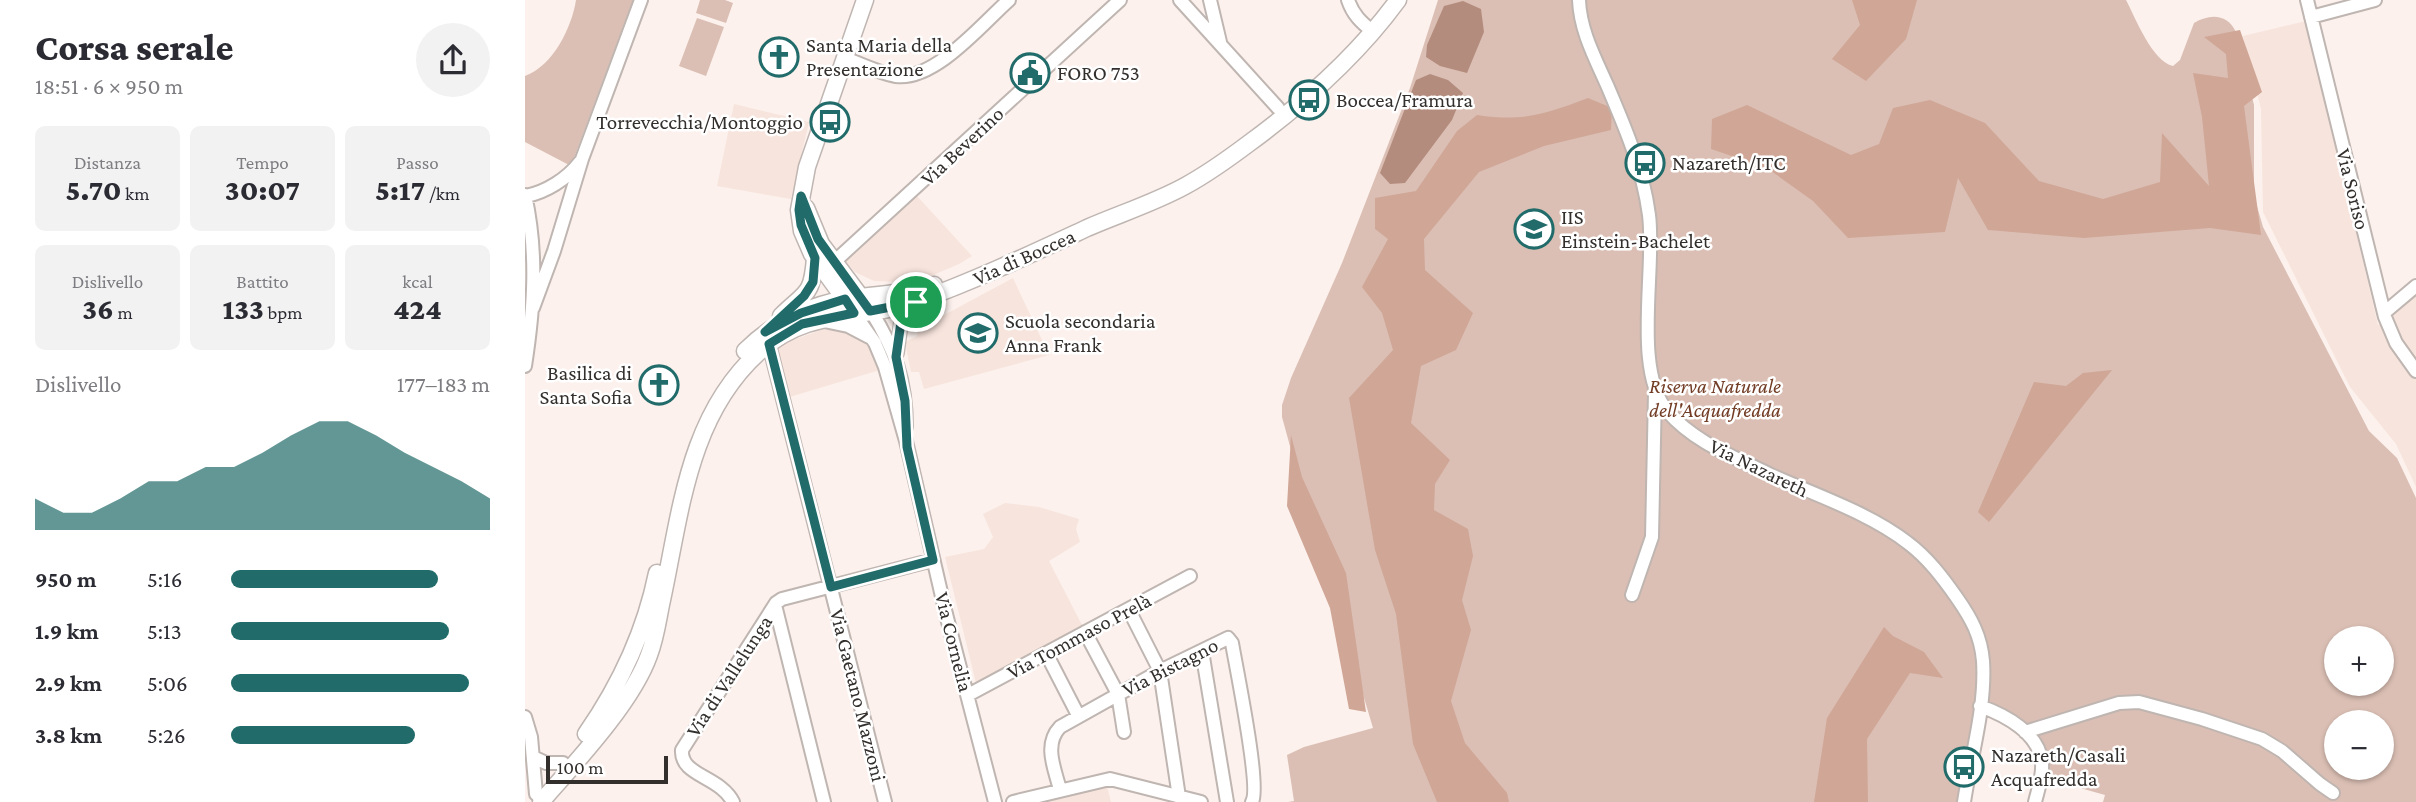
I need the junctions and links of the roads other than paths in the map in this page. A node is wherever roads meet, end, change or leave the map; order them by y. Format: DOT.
graph roads {
  1 [pos="641,0"];
  2 [pos="865,0"];
  3 [pos="1009,0"];
  4 [pos="1120,0"];
  5 [pos="1180,0"];
  6 [pos="1210,0"];
  7 [pos="1348,0"];
  8 [pos="1385,0"];
  9 [pos="1398,0"];
  10 [pos="1579,0"];
  11 [pos="2307,0"];
  12 [pos="2375,0"];
  13 [pos="2311,17"];
  14 [pos="1369,29"];
  15 [pos="1220,42"];
  16 [pos="845,58"];
  17 [pos="1278,108"];
  18 [pos="582,159"];
  19 [pos="525,196"];
  20 [pos="801,196"];
  21 [pos="815,258"];
  22 [pos="834,262"];
  23 [pos="2416,286"];
  24 [pos="916,296"];
  25 [pos="858,305"];
  26 [pos="533,308"];
  27 [pos="2384,313"];
  28 [pos="817,320"];
  29 [pos="528,331"];
  30 [pos="767,338"];
  31 [pos="873,339"];
  32 [pos="896,357"];
  33 [pos="525,366"];
  34 [pos="2416,371"];
  35 [pos="1655,390"];
  36 [pos="906,441"];
  37 [pos="933,560"];
  38 [pos="1191,576"];
  39 [pos="831,587"];
  40 [pos="1632,594"];
  41 [pos="775,605"];
  42 [pos="1129,610"];
  43 [pos="1085,632"];
  44 [pos="1202,651"];
  45 [pos="1046,653"];
  46 [pos="1160,671"];
  47 [pos="1118,694"];
  48 [pos="968,695"];
  49 [pos="1980,706"];
  50 [pos="1078,715"];
  51 [pos="525,717"];
  52 [pos="1124,732"];
  53 [pos="2025,732"];
  54 [pos="533,757"];
  55 [pos="563,762"];
  56 [pos="1060,790"];
  57 [pos="2333,793"];
  58 [pos="1179,797"];
  59 [pos="537,799"];
  60 [pos="733,802"];
  61 [pos="824,802"];
  62 [pos="884,802"];
  63 [pos="995,802"];
  64 [pos="1013,802"];
  65 [pos="1201,802"];
  66 [pos="1227,802"];
  67 [pos="1252,802"];
  68 [pos="1964,802"];
  69 [pos="2035,802"];
  1 -- 18 [label="street"];
  2 -- 16 [label="main road"];
  3 -- 16 [label="street"];
  4 -- 22 [label="street, Via Beverino"];
  5 -- 15 [label="street"];
  6 -- 15 [label="street"];
  7 -- 14 [label="street"];
  8 -- 14 [label="main road, Via di Boccea"];
  9 -- 14 [label="main road, Via di Boccea"];
  10 -- 35 [label="street, Via Nazareth"];
  11 -- 13 [label="street, Via Soriso"];
  12 -- 13 [label="street"];
  13 -- 27 [label="street, Via Soriso"];
  14 -- 17 [label="main road, Via di Boccea"];
  14 -- 24 [label="main road, Via di Boccea"];
  15 -- 17 [label="street"];
  16 -- 20 [label="main road"];
  17 -- 24 [label="main road, Via di Boccea"];
  18 -- 19 [label="street"];
  18 -- 26 [label="street"];
  19 -- 26 [label="street"];
  20 -- 21 [label="main road"];
  20 -- 22 [label="main road"];
  21 -- 25 [label="main road"];
  21 -- 30 [label="main road"];
  22 -- 24 [label="main road"];
  22 -- 25 [label="main road"];
  23 -- 27 [label="street"];
  24 -- 25 [label="main road, Via di Boccea"];
  24 -- 32 [label="street"];
  25 -- 28 [label="main road, Via di Boccea"];
  25 -- 30 [label="main road, Via di Boccea"];
  25 -- 31 [label="street, Via Cornelia"];
  25 -- 32 [label="street, Via Cornelia"];
  26 -- 29 [label="street"];
  27 -- 34 [label="street, Via Soriso"];
  28 -- 30 [label="main road, Via di Boccea"];
  28 -- 31 [label="street"];
  29 -- 33 [label="street"];
  30 -- 39 [label="street, Via Gaetano Mazzoni"];
  30 -- 55 [label="main road, Via di Boccea"];
  30 -- 59 [label="main road, Via di Boccea"];
  31 -- 36 [label="street, Via Cornelia"];
  32 -- 36 [label="street, Via Cornelia"];
  35 -- 40 [label="street"];
  35 -- 49 [label="street, Via Nazareth"];
  36 -- 37 [label="street, Via Cornelia"];
  37 -- 39 [label="street, Via di Vallelunga"];
  37 -- 48 [label="street, Via Cornelia"];
  38 -- 42 [label="street, Via Tommaso Prelà"];
  39 -- 41 [label="street, Via di Vallelunga"];
  39 -- 62 [label="street, Via Gaetano Mazzoni"];
  41 -- 60 [label="street, Via di Vallelunga"];
  41 -- 61 [label="street"];
  42 -- 43 [label="street, Via Tommaso Prelà"];
  42 -- 46 [label="street"];
  43 -- 45 [label="street, Via Tommaso Prelà"];
  43 -- 47 [label="street"];
  44 -- 46 [label="street, Via Bistagno"];
  44 -- 66 [label="street"];
  44 -- 67 [label="street, Via Bistagno"];
  45 -- 48 [label="street, Via Tommaso Prelà"];
  45 -- 50 [label="street"];
  46 -- 47 [label="street, Via Bistagno"];
  46 -- 58 [label="street"];
  47 -- 50 [label="street, Via Bistagno"];
  47 -- 52 [label="street"];
  48 -- 63 [label="street, Via Cornelia"];
  49 -- 53 [label="street"];
  49 -- 68 [label="street, Via Nazareth"];
  50 -- 56 [label="street, Via Bistagno"];
  51 -- 54 [label="street"];
  53 -- 57 [label="street"];
  53 -- 69 [label="street"];
  54 -- 55 [label="street"];
  54 -- 59 [label="street"];
  55 -- 59 [label="main road, Via di Boccea"];
  56 -- 58 [label="street"];
  56 -- 64 [label="street"];
  58 -- 65 [label="street"];
}
